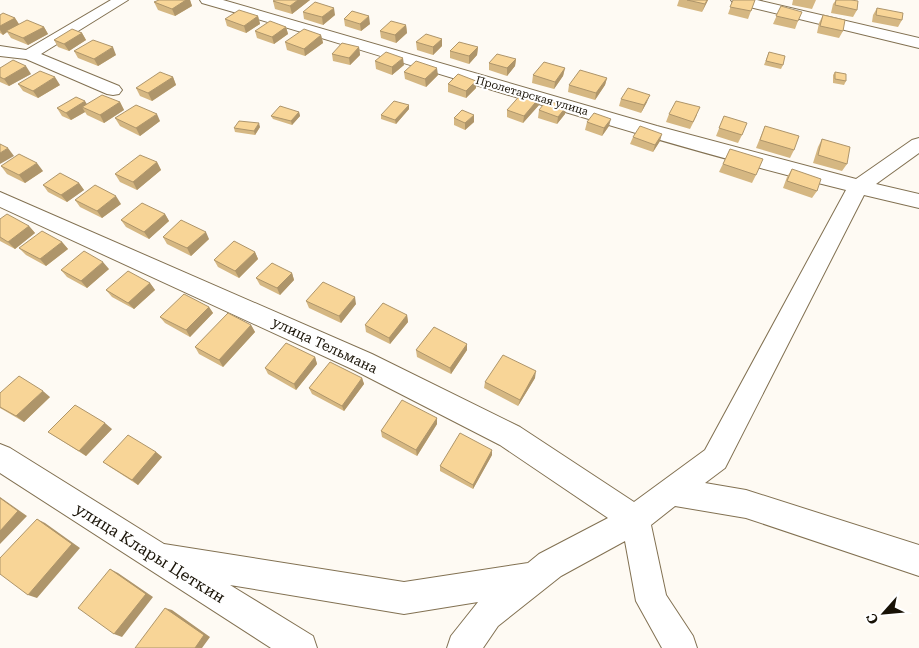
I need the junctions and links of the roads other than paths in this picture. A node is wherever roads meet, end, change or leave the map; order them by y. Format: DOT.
graph roads {
  1 [pos="121,0"];
  2 [pos="207,0"];
  3 [pos="738,0"];
  4 [pos="234,3"];
  5 [pos="919,43"];
  6 [pos="1,52"];
  7 [pos="29,55"];
  8 [pos="113,90"];
  9 [pos="919,144"];
  10 [pos="858,187"];
  11 [pos="0,199"];
  12 [pos="919,201"];
  13 [pos="0,457"];
  14 [pos="672,492"];
  15 [pos="635,519"];
  16 [pos="159,558"];
  17 [pos="919,561"];
  18 [pos="533,578"];
  19 [pos="301,648"];
  20 [pos="463,648"];
  21 [pos="682,648"];
  1 -- 7 [label="street"];
  2 -- 4 [label="street, Пролетарская улица"];
  3 -- 5 [label="street"];
  4 -- 10 [label="street, Пролетарская улица"];
  6 -- 7 [label="street"];
  7 -- 8 [label="street"];
  9 -- 10 [label="street"];
  10 -- 12 [label="street, Пролетарская улица"];
  10 -- 14 [label="street"];
  11 -- 15 [label="street, улица Тельмана"];
  13 -- 16 [label="street, улица Клары Цеткин"];
  14 -- 15 [label="street"];
  14 -- 17 [label="street"];
  15 -- 18 [label="street"];
  15 -- 21 [label="street"];
  16 -- 18 [label="street"];
  16 -- 19 [label="street, улица Клары Цеткин"];
  18 -- 20 [label="street"];
}
